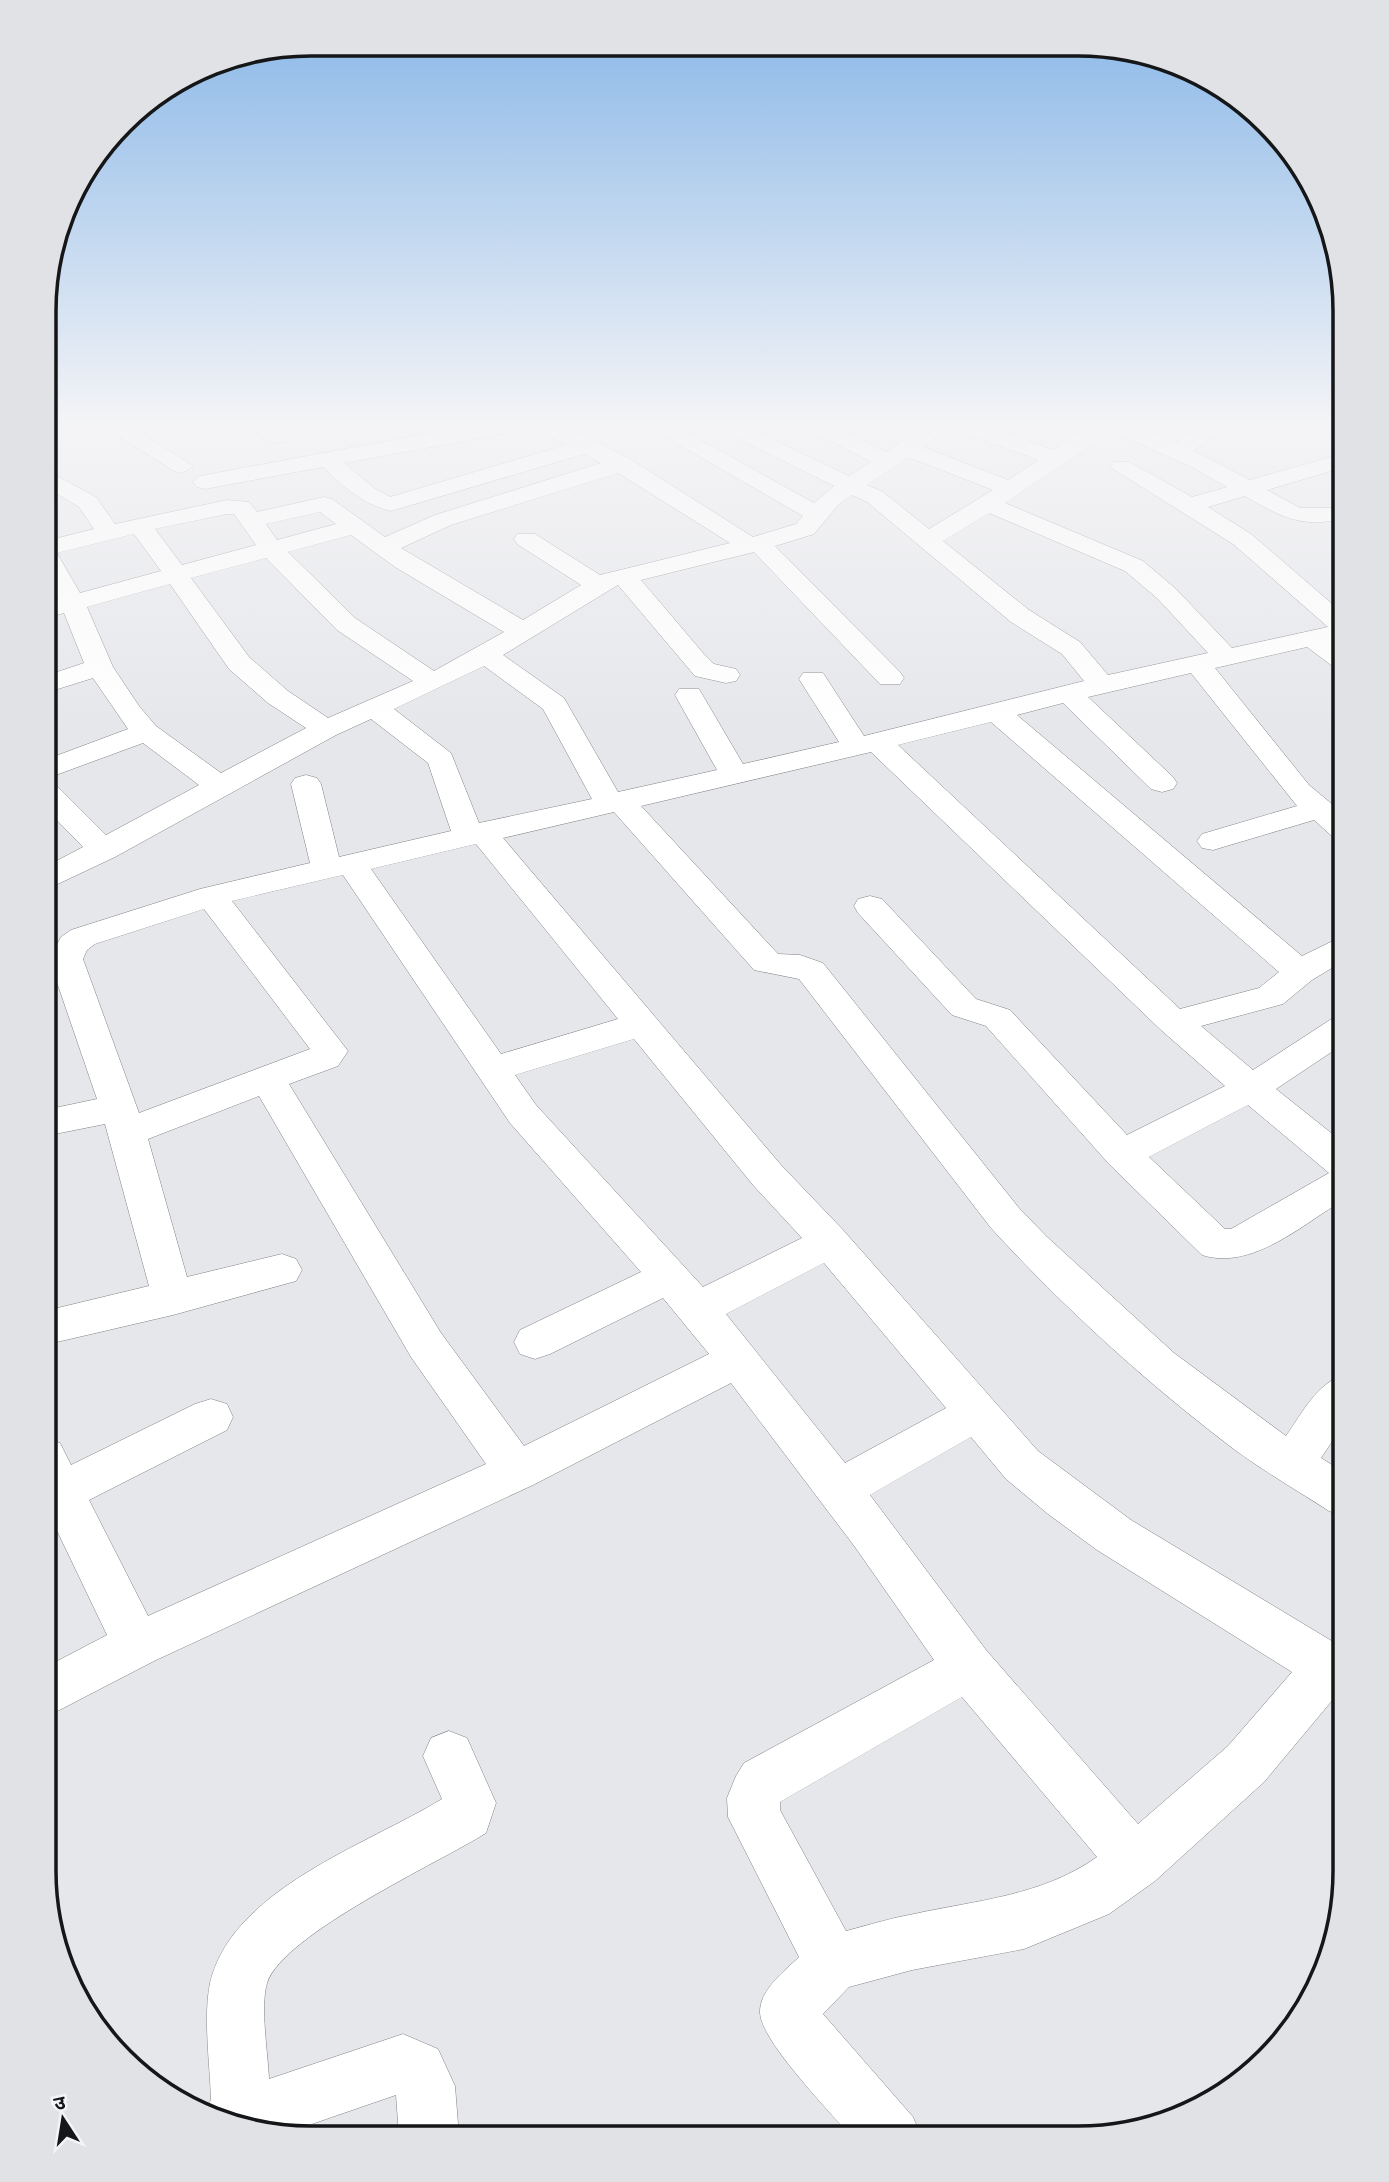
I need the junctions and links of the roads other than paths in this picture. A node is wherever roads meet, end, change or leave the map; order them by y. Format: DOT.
graph roads {
  1 [pos="105,527"];
  2 [pos="132,527"];
  3 [pos="141,527"];
  4 [pos="257,527"];
  5 [pos="352,527"];
  6 [pos="356,527"];
  7 [pos="428,527"];
  8 [pos="726,527"];
  9 [pos="807,527"];
  10 [pos="910,527"];
  11 [pos="950,527"];
  12 [pos="1042,527"];
  13 [pos="1224,527"];
  14 [pos="108,532"];
  15 [pos="526,539"];
  16 [pos="926,541"];
  17 [pos="56,545"];
  18 [pos="755,545"];
  19 [pos="383,547"];
  20 [pos="272,550"];
  21 [pos="177,575"];
  22 [pos="624,576"];
  23 [pos="597,584"];
  24 [pos="59,606"];
  25 [pos="1333,618"];
  26 [pos="522,631"];
  27 [pos="1333,633"];
  28 [pos="1312,639"];
  29 [pos="1333,654"];
  30 [pos="485,655"];
  31 [pos="1227,657"];
  32 [pos="1198,664"];
  33 [pos="99,667"];
  34 [pos="726,676"];
  35 [pos="890,678"];
  36 [pos="813,679"];
  37 [pos="56,682"];
  38 [pos="433,682"];
  39 [pos="1102,685"];
  40 [pos="1069,694"];
  41 [pos="689,695"];
  42 [pos="374,708"];
  43 [pos="997,712"];
  44 [pos="326,729"];
  45 [pos="146,732"];
  46 [pos="866,745"];
  47 [pos="56,765"];
  48 [pos="735,775"];
  49 [pos="1162,783"];
  50 [pos="306,784"];
  51 [pos="221,787"];
  52 [pos="56,802"];
  53 [pos="615,802"];
  54 [pos="1319,809"];
  55 [pos="1333,821"];
  56 [pos="475,834"];
  57 [pos="1213,841"];
  58 [pos="104,850"];
  59 [pos="340,867"];
  60 [pos="56,874"];
  61 [pos="211,897"];
  62 [pos="870,906"];
  63 [pos="1333,953"];
  64 [pos="1300,972"];
  65 [pos="1173,1022"];
  66 [pos="642,1024"];
  67 [pos="1333,1034"];
  68 [pos="490,1070"];
  69 [pos="267,1079"];
  70 [pos="1251,1088"];
  71 [pos="123,1120"];
  72 [pos="56,1123"];
  73 [pos="1122,1154"];
  74 [pos="1333,1155"];
  75 [pos="1333,1188"];
  76 [pos="830,1242"];
  77 [pos="282,1270"];
  78 [pos="671,1276"];
  79 [pos="173,1299"];
  80 [pos="698,1309"];
  81 [pos="56,1325"];
  82 [pos="535,1342"];
  83 [pos="736,1360"];
  84 [pos="1333,1405"];
  85 [pos="976,1413"];
  86 [pos="211,1418"];
  87 [pos="1292,1464"];
  88 [pos="517,1471"];
  89 [pos="56,1481"];
  90 [pos="838,1490"];
  91 [pos="1333,1490"];
  92 [pos="56,1494"];
  93 [pos="137,1645"];
  94 [pos="968,1667"];
  95 [pos="1333,1670"];
  96 [pos="1333,1676"];
  97 [pos="56,1688"];
  98 [pos="449,1756"];
  99 [pos="1136,1862"];
  100 [pos="833,1963"];
  101 [pos="234,2114"];
  102 [pos="244,2117"];
  103 [pos="428,2126"];
  104 [pos="882,2126"];
  1 -- 14 [label="street"];
  2 -- 14 [label="street"];
  3 -- 21 [label="street"];
  4 -- 20 [label="street"];
  5 -- 20 [label="street"];
  6 -- 19 [label="street"];
  7 -- 19 [label="street"];
  8 -- 18 [label="street"];
  9 -- 18 [label="street"];
  10 -- 16 [label="street"];
  11 -- 16 [label="street"];
  12 -- 31 [label="street"];
  13 -- 25 [label="street"];
  14 -- 17 [label="street"];
  15 -- 23 [label="street"];
  16 -- 39 [label="street"];
  18 -- 22 [label="street"];
  18 -- 35 [label="street"];
  19 -- 26 [label="street"];
  20 -- 21 [label="street"];
  20 -- 38 [label="street"];
  21 -- 24 [label="street"];
  21 -- 44 [label="street"];
  22 -- 23 [label="street"];
  22 -- 34 [label="street"];
  23 -- 26 [label="street"];
  24 -- 33 [label="street"];
  26 -- 30 [label="street"];
  27 -- 28 [label="street"];
  28 -- 29 [label="street"];
  28 -- 31 [label="street"];
  30 -- 38 [label="street"];
  30 -- 53 [label="street"];
  31 -- 32 [label="street"];
  32 -- 39 [label="street"];
  32 -- 54 [label="street"];
  33 -- 37 [label="street"];
  33 -- 45 [label="street"];
  36 -- 46 [label="street"];
  38 -- 42 [label="street"];
  39 -- 40 [label="street"];
  40 -- 43 [label="street"];
  40 -- 49 [label="street"];
  41 -- 48 [label="street"];
  42 -- 44 [label="street"];
  42 -- 56 [label="street"];
  43 -- 46 [label="street"];
  43 -- 64 [label="street"];
  44 -- 51 [label="street"];
  45 -- 47 [label="street"];
  45 -- 51 [label="street"];
  46 -- 48 [label="street"];
  46 -- 65 [label="street"];
  48 -- 53 [label="street"];
  50 -- 59 [label="street"];
  51 -- 58 [label="street"];
  52 -- 58 [label="street"];
  53 -- 56 [label="street"];
  53 -- 87 [label="street"];
  54 -- 55 [label="street"];
  54 -- 57 [label="street"];
  56 -- 59 [label="street"];
  56 -- 66 [label="street"];
  58 -- 60 [label="street"];
  59 -- 61 [label="street"];
  59 -- 68 [label="street"];
  61 -- 69 [label="street"];
  61 -- 71 [label="street"];
  62 -- 73 [label="street"];
  63 -- 64 [label="street"];
  64 -- 65 [label="street"];
  65 -- 70 [label="street"];
  66 -- 68 [label="street"];
  66 -- 76 [label="street"];
  67 -- 70 [label="street"];
  68 -- 78 [label="street"];
  69 -- 71 [label="street"];
  69 -- 88 [label="street"];
  70 -- 73 [label="street"];
  70 -- 74 [label="street"];
  71 -- 72 [label="street"];
  71 -- 79 [label="street"];
  73 -- 75 [label="street"];
  76 -- 80 [label="street"];
  76 -- 85 [label="street"];
  77 -- 79 [label="street"];
  78 -- 80 [label="street"];
  78 -- 82 [label="street"];
  79 -- 81 [label="street"];
  80 -- 83 [label="street"];
  83 -- 88 [label="street"];
  83 -- 90 [label="street"];
  84 -- 87 [label="street"];
  85 -- 90 [label="street"];
  85 -- 95 [label="street"];
  86 -- 89 [label="street"];
  87 -- 91 [label="street"];
  88 -- 93 [label="street"];
  90 -- 94 [label="street"];
  92 -- 93 [label="street"];
  93 -- 97 [label="street"];
  94 -- 99 [label="street"];
  94 -- 100 [label="street"];
  96 -- 99 [label="street"];
  98 -- 101 [label="street"];
  99 -- 100 [label="street"];
  100 -- 104 [label="street"];
  102 -- 103 [label="street"];
}
